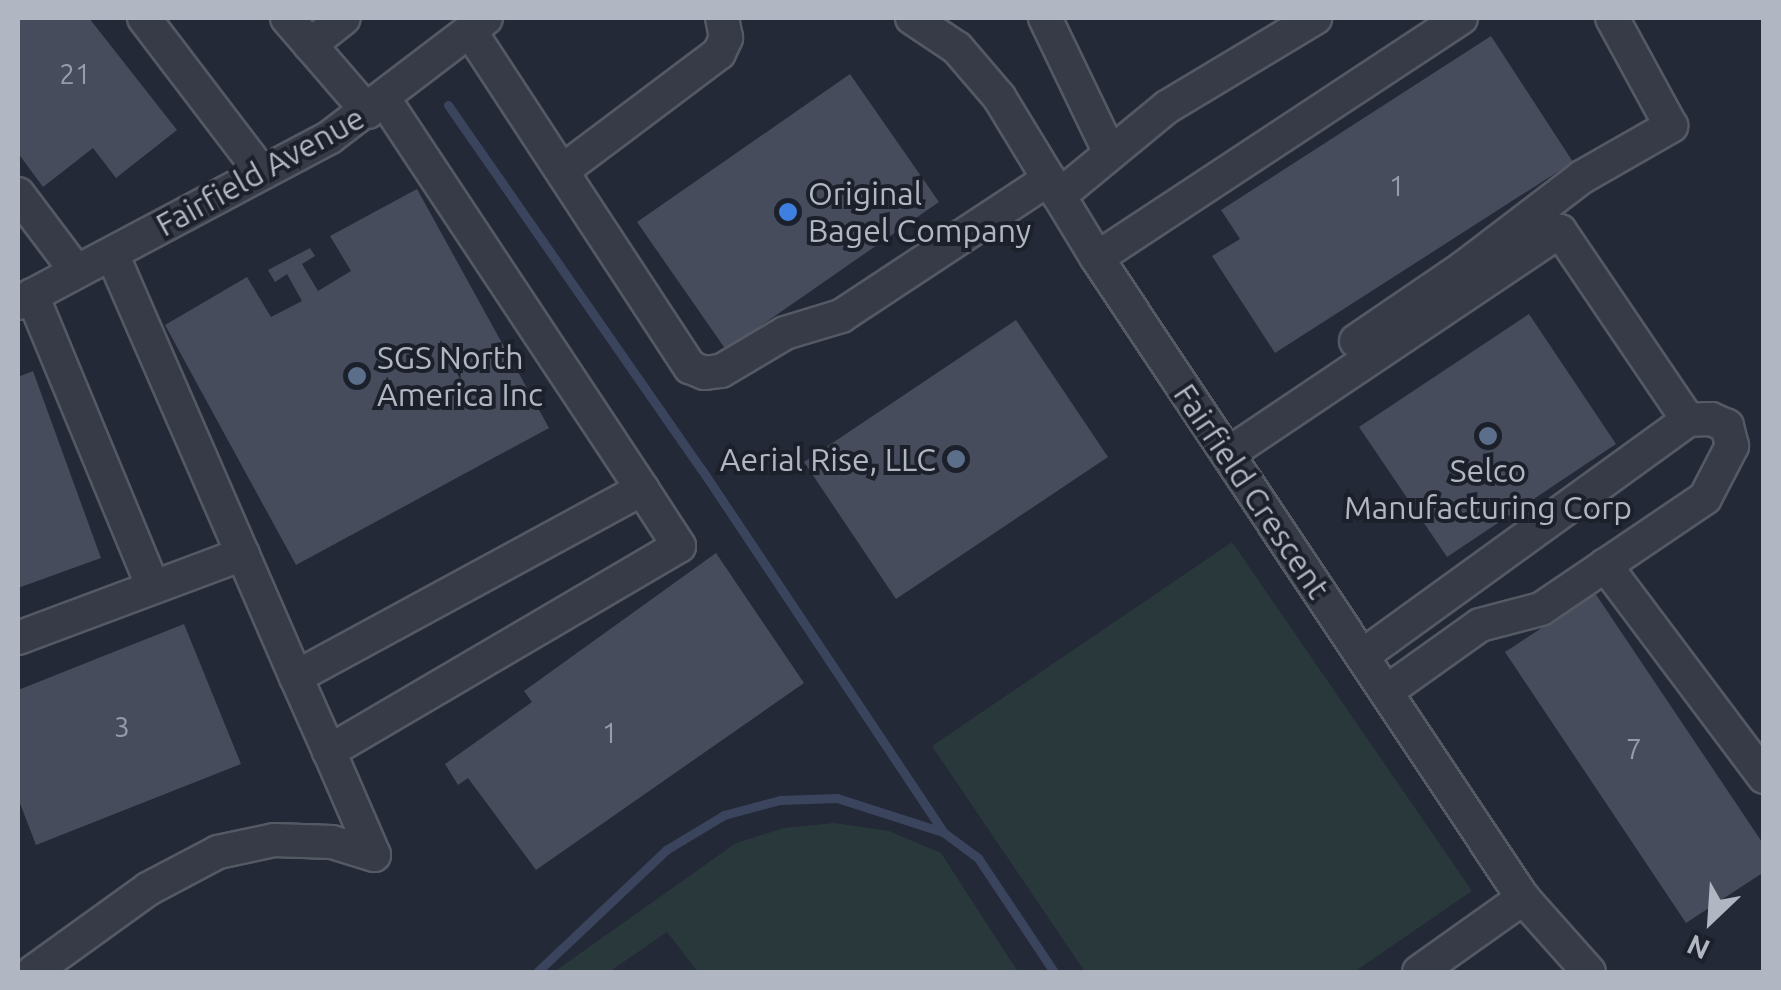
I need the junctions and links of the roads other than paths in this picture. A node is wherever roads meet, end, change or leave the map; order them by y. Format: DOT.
graph roads {
  1 [pos="144,18"];
  2 [pos="286,18"];
  3 [pos="344,18"];
  4 [pos="722,18"];
  5 [pos="912,18"];
  6 [pos="1044,18"];
  7 [pos="1316,18"];
  8 [pos="1461,18"];
  9 [pos="1612,18"];
  10 [pos="479,24"];
  11 [pos="310,46"];
  12 [pos="376,106"];
  13 [pos="1110,154"];
  14 [pos="562,171"];
  15 [pos="262,173"];
  16 [pos="1054,188"];
  17 [pos="18,194"];
  18 [pos="112,254"];
  19 [pos="1097,258"];
  20 [pos="76,271"];
  21 [pos="25,299"];
  22 [pos="1688,420"];
  23 [pos="1224,449"];
  24 [pos="642,489"];
  25 [pos="242,554"];
  26 [pos="1606,565"];
  27 [pos="153,587"];
  28 [pos="18,638"];
  29 [pos="1362,656"];
  30 [pos="296,677"];
  31 [pos="1386,692"];
  32 [pos="329,751"];
  33 [pos="1764,777"];
  34 [pos="1523,898"];
  35 [pos="18,945"];
  36 [pos="34,972"];
  37 [pos="1419,972"];
  38 [pos="1589,972"];
  1 -- 15 [label="street"];
  2 -- 11 [label="street"];
  3 -- 11 [label="street"];
  4 -- 14 [label="street"];
  5 -- 16 [label="street, Fairfield Crescent"];
  6 -- 13 [label="street"];
  7 -- 13 [label="street"];
  8 -- 19 [label="street"];
  9 -- 23 [label="street"];
  10 -- 12 [label="street, Fairfield Avenue"];
  10 -- 14 [label="street"];
  11 -- 12 [label="street"];
  12 -- 15 [label="street, Fairfield Avenue"];
  12 -- 24 [label="street"];
  13 -- 16 [label="street"];
  14 -- 16 [label="street"];
  15 -- 18 [label="street, Fairfield Avenue"];
  16 -- 19 [label="street, Fairfield Crescent"];
  17 -- 20 [label="street"];
  18 -- 20 [label="street, Fairfield Avenue"];
  18 -- 25 [label="street"];
  19 -- 23 [label="street, Fairfield Crescent"];
  20 -- 21 [label="street, Fairfield Avenue"];
  21 -- 27 [label="street"];
  22 -- 23 [label="street"];
  22 -- 26 [label="street"];
  22 -- 29 [label="street"];
  23 -- 29 [label="street, Fairfield Crescent"];
  24 -- 30 [label="street"];
  24 -- 32 [label="street"];
  25 -- 27 [label="street"];
  25 -- 30 [label="street"];
  26 -- 31 [label="street"];
  26 -- 33 [label="street"];
  27 -- 28 [label="street"];
  29 -- 31 [label="street, Fairfield Crescent"];
  30 -- 32 [label="street"];
  31 -- 34 [label="street, Fairfield Crescent"];
  32 -- 36 [label="street"];
  34 -- 37 [label="street"];
  34 -- 38 [label="street, Fairfield Crescent"];
  35 -- 36 [label="street"];
}
